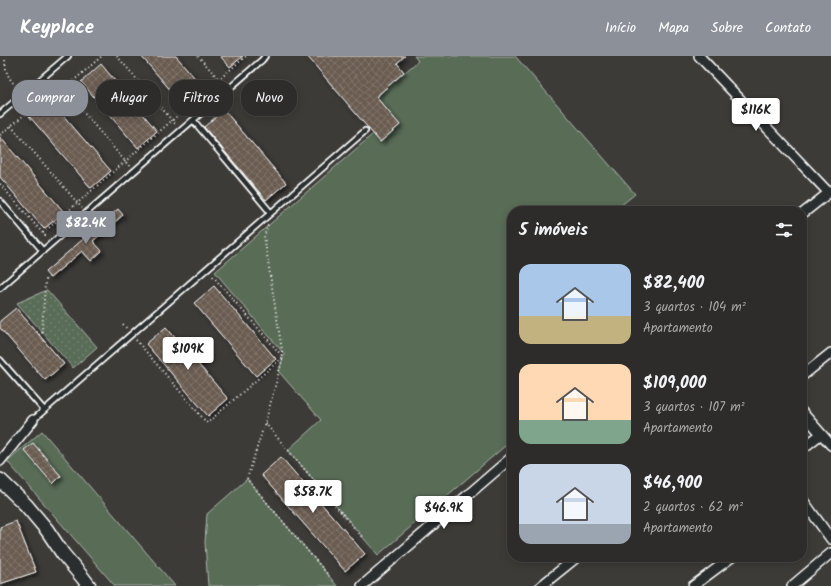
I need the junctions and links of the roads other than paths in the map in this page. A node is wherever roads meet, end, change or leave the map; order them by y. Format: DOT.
graph roads {
  1 [pos="68,56"];
  2 [pos="265,56"];
  3 [pos="699,56"];
  4 [pos="0,114"];
  5 [pos="193,120"];
  6 [pos="366,131"];
  7 [pos="830,192"];
  8 [pos="0,201"];
  9 [pos="807,210"];
  10 [pos="271,213"];
  11 [pos="43,251"];
  12 [pos="0,288"];
  13 [pos="831,353"];
  14 [pos="0,360"];
  15 [pos="807,372"];
  16 [pos="44,410"];
  17 [pos="807,418"];
  18 [pos="33,420"];
  19 [pos="821,434"];
  20 [pos="807,445"];
  21 [pos="831,445"];
  22 [pos="0,460"];
  23 [pos="507,462"];
  24 [pos="0,480"];
  25 [pos="807,507"];
  26 [pos="831,539"];
  27 [pos="831,553"];
  28 [pos="571,562"];
  29 [pos="725,562"];
  30 [pos="89,586"];
  31 [pos="362,586"];
  32 [pos="541,586"];
  33 [pos="693,586"];
  34 [pos="792,586"];
  1 -- 4 [label="lane"];
  2 -- 5 [label="lane"];
  3 -- 7 [label="street"];
  5 -- 10 [label="lane"];
  5 -- 11 [label="lane"];
  6 -- 10 [label="lane"];
  7 -- 9 [label="street"];
  8 -- 11 [label="lane"];
  10 -- 16 [label="lane"];
  11 -- 12 [label="lane"];
  13 -- 15 [label="street"];
  14 -- 16 [label="lane"];
  16 -- 18 [label="lane"];
  17 -- 19 [label="street"];
  18 -- 22 [label="street"];
  19 -- 20 [label="street"];
  19 -- 21 [label="street"];
  23 -- 31 [label="street"];
  24 -- 30 [label="main road"];
  25 -- 26 [label="street"];
  27 -- 34 [label="street"];
  28 -- 32 [label="street"];
  29 -- 33 [label="street"];
}
